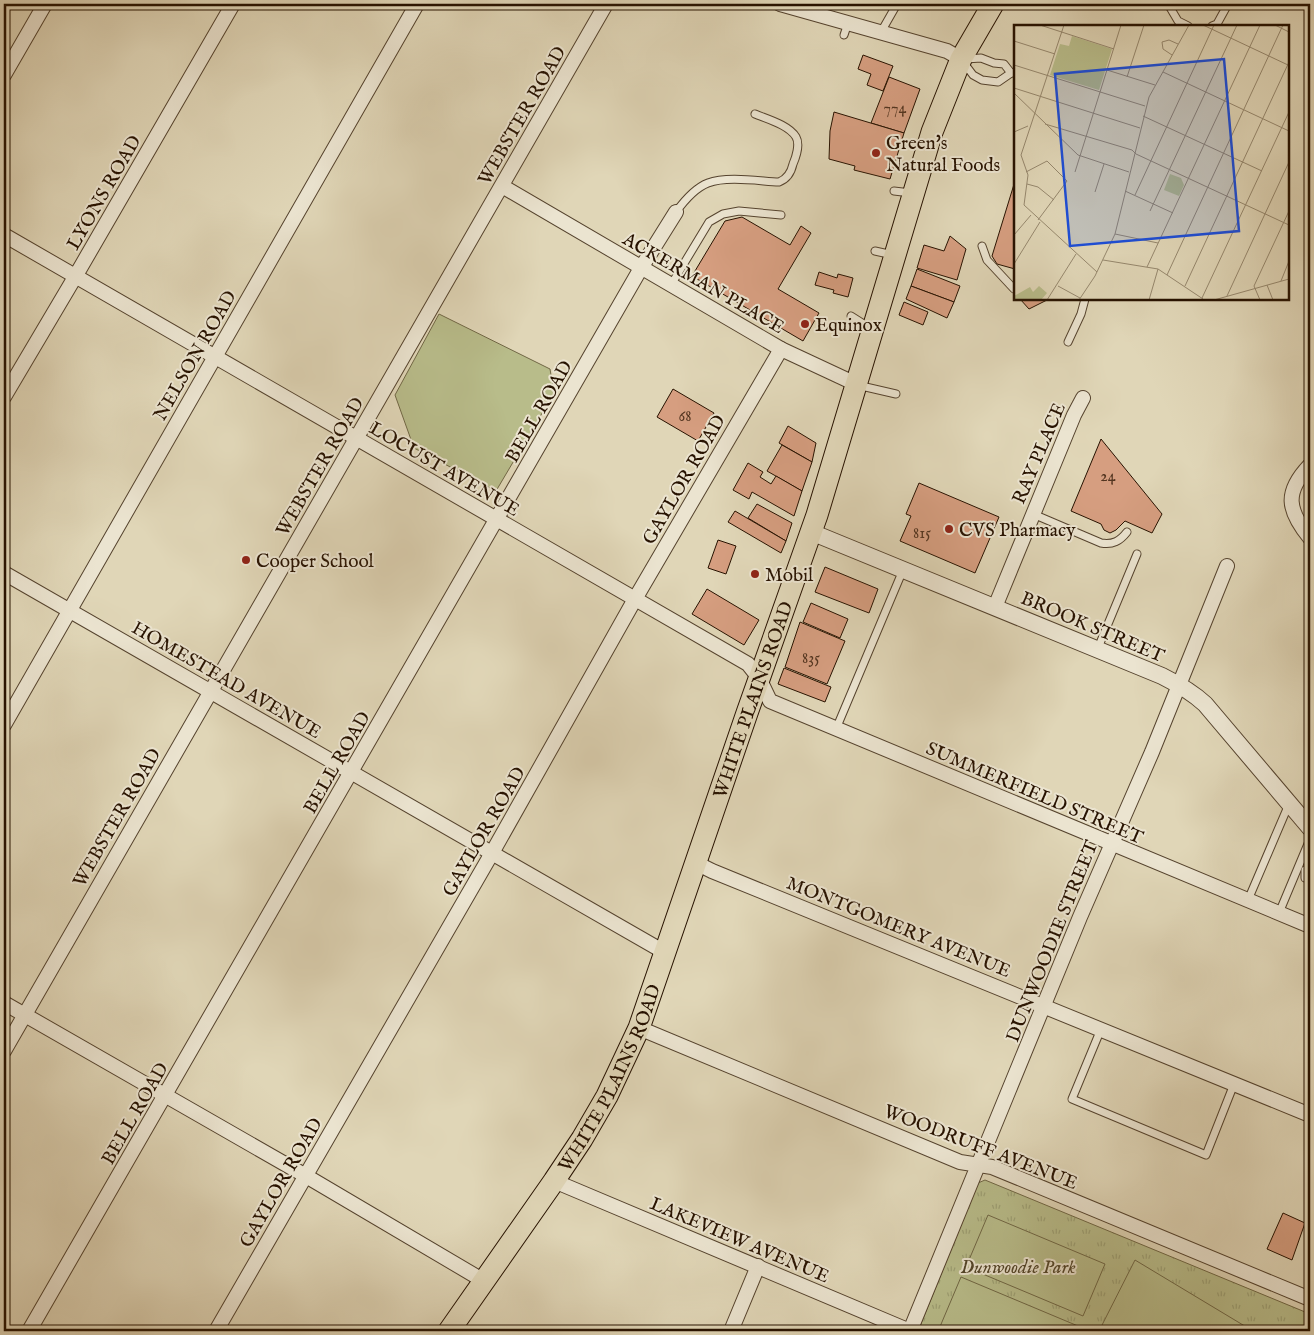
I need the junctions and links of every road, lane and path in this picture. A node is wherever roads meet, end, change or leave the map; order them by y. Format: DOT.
graph roads {
  1 [pos="45,4"];
  2 [pos="233,4"];
  3 [pos="418,4"];
  4 [pos="606,4"];
  5 [pos="780,4"];
  6 [pos="897,4"];
  7 [pos="993,4"];
  8 [pos="1168,4"];
  9 [pos="1228,4"];
  10 [pos="1186,25"];
  11 [pos="1214,25"];
  12 [pos="881,32"];
  13 [pos="961,59"];
  14 [pos="1013,73"];
  15 [pos="4,75"];
  16 [pos="755,114"];
  17 [pos="502,186"];
  18 [pos="676,212"];
  19 [pos="781,216"];
  20 [pos="4,236"];
  21 [pos="982,246"];
  22 [pos="641,268"];
  23 [pos="75,277"];
  24 [pos="671,285"];
  25 [pos="1014,290"];
  26 [pos="1085,300"];
  27 [pos="851,316"];
  28 [pos="872,329"];
  29 [pos="1068,342"];
  30 [pos="781,349"];
  31 [pos="215,356"];
  32 [pos="856,384"];
  33 [pos="896,394"];
  34 [pos="4,397"];
  35 [pos="1082,398"];
  36 [pos="356,439"];
  37 [pos="1310,465"];
  38 [pos="1033,514"];
  39 [pos="497,520"];
  40 [pos="811,532"];
  41 [pos="1127,532"];
  42 [pos="1310,538"];
  43 [pos="1137,554"];
  44 [pos="1227,566"];
  45 [pos="903,570"];
  46 [pos="4,573"];
  47 [pos="635,599"];
  48 [pos="995,607"];
  49 [pos="70,610"];
  50 [pos="1097,649"];
  51 [pos="758,678"];
  52 [pos="1179,684"];
  53 [pos="210,691"];
  54 [pos="4,725"];
  55 [pos="836,729"];
  56 [pos="351,772"];
  57 [pos="1289,803"];
  58 [pos="1310,828"];
  59 [pos="1310,839"];
  60 [pos="1111,844"];
  61 [pos="492,853"];
  62 [pos="696,862"];
  63 [pos="1299,864"];
  64 [pos="1307,873"];
  65 [pos="1248,900"];
  66 [pos="1279,913"];
  67 [pos="1310,926"];
  68 [pos="666,953"];
  69 [pos="4,1003"];
  70 [pos="1045,1005"];
  71 [pos="24,1015"];
  72 [pos="639,1028"];
  73 [pos="1101,1029"];
  74 [pos="4,1051"];
  75 [pos="1234,1084"];
  76 [pos="165,1096"];
  77 [pos="1310,1115"];
  78 [pos="978,1165"];
  79 [pos="306,1176"];
  80 [pos="554,1181"];
  81 [pos="758,1266"];
  82 [pos="484,1281"];
  83 [pos="1310,1299"];
  84 [pos="29,1331"];
  85 [pos="216,1331"];
  86 [pos="448,1331"];
  87 [pos="731,1331"];
  88 [pos="910,1331"];
  1 -- 15 [label="street"];
  2 -- 23 [label="street, LYONS ROAD"];
  3 -- 31 [label="street, NELSON ROAD"];
  4 -- 17 [label="street, WEBSTER ROAD"];
  5 -- 12 [label="street"];
  6 -- 12 [label="lane"];
  7 -- 13 [label="main road, WHITE PLAINS ROAD"];
  8 -- 10 [label="lane"];
  9 -- 11 [label="lane"];
  12 -- 13 [label="street"];
  13 -- 14 [label="lane"];
  13 -- 14 [label="lane"];
  13 -- 28 [label="main road, WHITE PLAINS ROAD"];
  16 -- 18 [label="lane"];
  17 -- 22 [label="street, ACKERMAN PLACE"];
  17 -- 36 [label="street, WEBSTER ROAD"];
  18 -- 22 [label="street, BELL ROAD"];
  19 -- 24 [label="lane"];
  20 -- 23 [label="street, LOCUST AVENUE"];
  21 -- 25 [label="lane"];
  22 -- 24 [label="street, ACKERMAN PLACE"];
  22 -- 39 [label="street, BELL ROAD"];
  23 -- 31 [label="street, LOCUST AVENUE"];
  23 -- 34 [label="street, LYONS ROAD"];
  24 -- 30 [label="street, ACKERMAN PLACE"];
  26 -- 29 [label="lane"];
  27 -- 28 [label="lane"];
  28 -- 32 [label="main road, WHITE PLAINS ROAD"];
  30 -- 32 [label="street, ACKERMAN PLACE"];
  30 -- 47 [label="street, GAYLOR ROAD"];
  31 -- 36 [label="street, LOCUST AVENUE"];
  31 -- 49 [label="street, NELSON ROAD"];
  32 -- 33 [label="lane, ACKERMAN PLACE"];
  32 -- 40 [label="main road, WHITE PLAINS ROAD"];
  35 -- 38 [label="street, RAY PLACE"];
  36 -- 39 [label="street, LOCUST AVENUE"];
  36 -- 53 [label="street, WEBSTER ROAD"];
  37 -- 42 [label="street"];
  38 -- 41 [label="lane"];
  38 -- 48 [label="street, RAY PLACE"];
  39 -- 47 [label="street, LOCUST AVENUE"];
  39 -- 56 [label="street, BELL ROAD"];
  40 -- 45 [label="street, BROOK STREET"];
  40 -- 51 [label="main road, WHITE PLAINS ROAD"];
  43 -- 50 [label="lane"];
  44 -- 52 [label="street, DUNWOODIE STREET"];
  45 -- 48 [label="street, BROOK STREET"];
  45 -- 55 [label="lane"];
  46 -- 49 [label="street, HOMESTEAD AVENUE"];
  47 -- 51 [label="street, LOCUST AVENUE"];
  47 -- 61 [label="street, GAYLOR ROAD"];
  48 -- 50 [label="street, BROOK STREET"];
  49 -- 53 [label="street, HOMESTEAD AVENUE"];
  49 -- 54 [label="street, NELSON ROAD"];
  50 -- 52 [label="street, BROOK STREET"];
  51 -- 55 [label="street, SUMMERFIELD STREET"];
  51 -- 62 [label="main road, WHITE PLAINS ROAD"];
  52 -- 57 [label="street, BROOK STREET"];
  52 -- 60 [label="street, DUNWOODIE STREET"];
  53 -- 56 [label="street, HOMESTEAD AVENUE"];
  53 -- 71 [label="street, WEBSTER ROAD"];
  55 -- 60 [label="street, SUMMERFIELD STREET"];
  56 -- 61 [label="street, HOMESTEAD AVENUE"];
  56 -- 76 [label="street, BELL ROAD"];
  57 -- 58 [label="street, BROOK STREET"];
  57 -- 65 [label="lane"];
  59 -- 63 [label="lane"];
  60 -- 65 [label="street, SUMMERFIELD STREET"];
  60 -- 70 [label="street, DUNWOODIE STREET"];
  61 -- 68 [label="street, HOMESTEAD AVENUE"];
  61 -- 79 [label="street, GAYLOR ROAD"];
  62 -- 68 [label="main road, WHITE PLAINS ROAD"];
  62 -- 70 [label="street, MONTGOMERY AVENUE"];
  63 -- 64 [label="lane"];
  63 -- 66 [label="lane"];
  65 -- 66 [label="street, SUMMERFIELD STREET"];
  66 -- 67 [label="street, SUMMERFIELD STREET"];
  68 -- 72 [label="main road, WHITE PLAINS ROAD"];
  69 -- 71 [label="street"];
  70 -- 73 [label="street, MONTGOMERY AVENUE"];
  70 -- 78 [label="street, DUNWOODIE STREET"];
  71 -- 74 [label="street, WEBSTER ROAD"];
  71 -- 76 [label="street"];
  72 -- 78 [label="street, WOODRUFF AVENUE"];
  72 -- 80 [label="main road, WHITE PLAINS ROAD"];
  73 -- 75 [label="street, MONTGOMERY AVENUE"];
  73 -- 75 [label="lane"];
  75 -- 77 [label="street, MONTGOMERY AVENUE"];
  76 -- 79 [label="street"];
  76 -- 84 [label="street, BELL ROAD"];
  78 -- 83 [label="street, WOODRUFF AVENUE"];
  78 -- 88 [label="street, DUNWOODIE STREET"];
  79 -- 82 [label="street"];
  79 -- 85 [label="street, GAYLOR ROAD"];
  80 -- 81 [label="street, LAKEVIEW AVENUE"];
  80 -- 82 [label="main road, WHITE PLAINS ROAD"];
  81 -- 87 [label="street"];
  81 -- 88 [label="street, LAKEVIEW AVENUE"];
  82 -- 86 [label="main road, WHITE PLAINS ROAD"];
}
